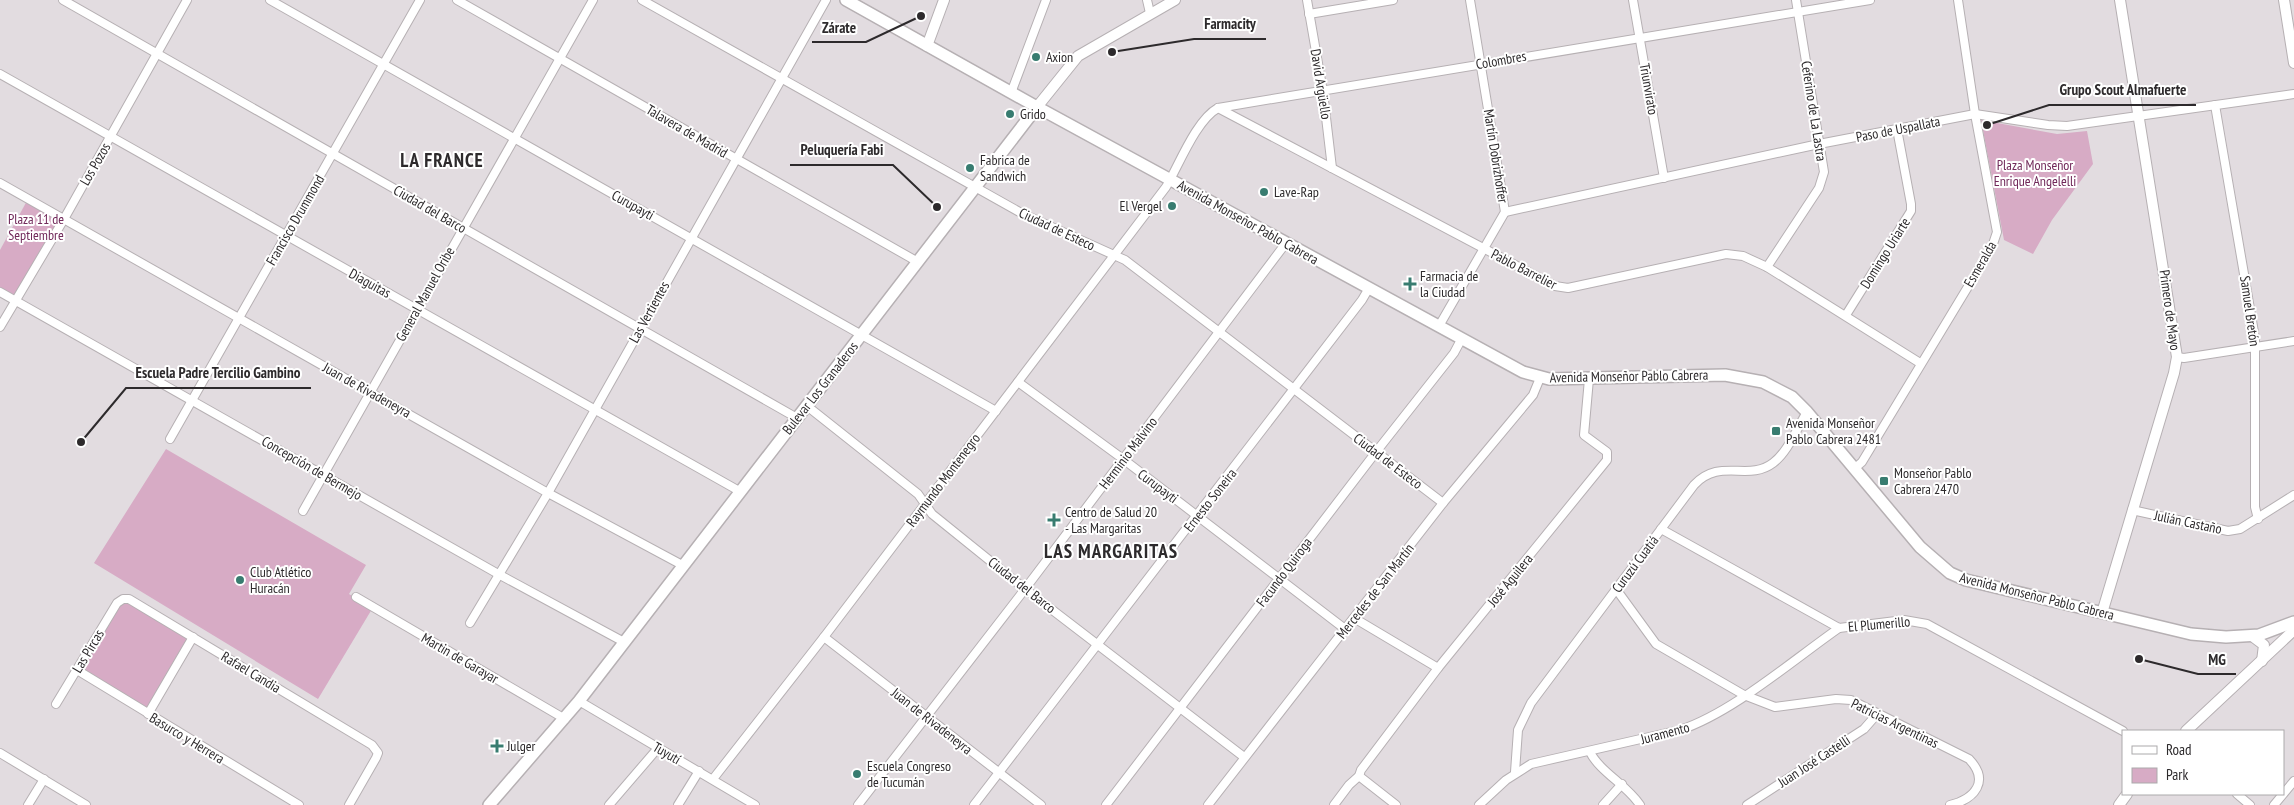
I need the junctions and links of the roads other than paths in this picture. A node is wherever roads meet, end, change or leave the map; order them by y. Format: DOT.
graph roads {
  1 [pos="63,0"];
  2 [pos="187,0"];
  3 [pos="270,0"];
  4 [pos="420,0"];
  5 [pos="457,0"];
  6 [pos="593,0"];
  7 [pos="642,0"];
  8 [pos="826,0"];
  9 [pos="846,0"];
  10 [pos="944,0"];
  11 [pos="1046,0"];
  12 [pos="1147,0"];
  13 [pos="1175,0"];
  14 [pos="1307,0"];
  15 [pos="1393,0"];
  16 [pos="1470,0"];
  17 [pos="1633,0"];
  18 [pos="1796,0"];
  19 [pos="1870,0"];
  20 [pos="1958,0"];
  21 [pos="2120,0"];
  22 [pos="2284,0"];
  23 [pos="1798,12"];
  24 [pos="1150,13"];
  25 [pos="1309,14"];
  26 [pos="1639,37"];
  27 [pos="927,46"];
  28 [pos="157,54"];
  29 [pos="560,58"];
  30 [pos="1481,63"];
  31 [pos="2294,63"];
  32 [pos="384,64"];
  33 [pos="0,74"];
  34 [pos="782,80"];
  35 [pos="1011,92"];
  36 [pos="1323,92"];
  37 [pos="2294,94"];
  38 [pos="2216,105"];
  39 [pos="1037,107"];
  40 [pos="1218,108"];
  41 [pos="1975,114"];
  42 [pos="2140,116"];
  43 [pos="1896,129"];
  44 [pos="111,137"];
  45 [pos="514,138"];
  46 [pos="1819,144"];
  47 [pos="334,154"];
  48 [pos="738,160"];
  49 [pos="1332,168"];
  50 [pos="1664,178"];
  51 [pos="1171,179"];
  52 [pos="0,183"];
  53 [pos="975,187"];
  54 [pos="1506,212"];
  55 [pos="64,219"];
  56 [pos="463,228"];
  57 [pos="286,235"];
  58 [pos="691,238"];
  59 [pos="1286,242"];
  60 [pos="1485,249"];
  61 [pos="1115,255"];
  62 [pos="918,262"];
  63 [pos="1767,267"];
  64 [pos="1369,288"];
  65 [pos="0,292"];
  66 [pos="15,301"];
  67 [pos="417,309"];
  68 [pos="1846,316"];
  69 [pos="239,318"];
  70 [pos="1439,326"];
  71 [pos="0,327"];
  72 [pos="640,328"];
  73 [pos="1220,332"];
  74 [pos="862,334"];
  75 [pos="1462,338"];
  76 [pos="2294,341"];
  77 [pos="2256,347"];
  78 [pos="2177,357"];
  79 [pos="1920,362"];
  80 [pos="1540,378"];
  81 [pos="1589,379"];
  82 [pos="1018,382"];
  83 [pos="1294,389"];
  84 [pos="370,392"];
  85 [pos="192,400"];
  86 [pos="807,406"];
  87 [pos="595,410"];
  88 [pos="996,411"];
  89 [pos="1807,412"];
  90 [pos="798,418"];
  91 [pos="170,439"];
  92 [pos="1376,452"];
  93 [pos="1123,459"];
  94 [pos="1854,469"];
  95 [pos="324,475"];
  96 [pos="740,492"];
  97 [pos="548,493"];
  98 [pos="2294,495"];
  99 [pos="1443,504"];
  100 [pos="925,505"];
  101 [pos="2132,510"];
  102 [pos="303,511"];
  103 [pos="1198,516"];
  104 [pos="2258,519"];
  105 [pos="1662,529"];
  106 [pos="684,566"];
  107 [pos="500,575"];
  108 [pos="1279,578"];
  109 [pos="1025,589"];
  110 [pos="1616,589"];
  111 [pos="356,597"];
  112 [pos="123,599"];
  113 [pos="2102,613"];
  114 [pos="1354,618"];
  115 [pos="470,622"];
  116 [pos="2294,622"];
  117 [pos="1839,628"];
  118 [pos="1345,629"];
  119 [pos="2294,630"];
  120 [pos="2252,636"];
  121 [pos="824,637"];
  122 [pos="193,638"];
  123 [pos="624,642"];
  124 [pos="1098,644"];
  125 [pos="2262,661"];
  126 [pos="1438,668"];
  127 [pos="77,670"];
  128 [pos="1744,695"];
  129 [pos="579,701"];
  130 [pos="56,704"];
  131 [pos="1180,707"];
  132 [pos="1878,713"];
  133 [pos="148,714"];
  134 [pos="926,716"];
  135 [pos="565,719"];
  136 [pos="2122,730"];
  137 [pos="2187,730"];
  138 [pos="658,748"];
  139 [pos="1590,752"];
  140 [pos="0,753"];
  141 [pos="1244,757"];
  142 [pos="699,771"];
  143 [pos="1515,772"];
  144 [pos="999,773"];
  145 [pos="1359,776"];
  146 [pos="44,779"];
  147 [pos="712,779"];
  148 [pos="2294,781"];
  149 [pos="1622,784"];
  150 [pos="2284,793"];
  151 [pos="2126,795"];
  152 [pos="2238,795"];
  153 [pos="2282,795"];
  154 [pos="28,805"];
  155 [pos="86,805"];
  156 [pos="299,805"];
  157 [pos="348,805"];
  158 [pos="489,805"];
  159 [pos="609,805"];
  160 [pos="678,805"];
  161 [pos="755,805"];
  162 [pos="858,805"];
  163 [pos="974,805"];
  164 [pos="1041,805"];
  165 [pos="1106,805"];
  166 [pos="1208,805"];
  167 [pos="1334,805"];
  168 [pos="1396,805"];
  169 [pos="1479,805"];
  170 [pos="1604,805"];
  171 [pos="1640,805"];
  172 [pos="1747,805"];
  173 [pos="1950,805"];
  174 [pos="2118,805"];
  175 [pos="2250,805"];
  176 [pos="2274,805"];
  1 -- 28 [label="street, Ciudad del Barco"];
  2 -- 28 [label="street, Los Pozos"];
  3 -- 32 [label="street, Curupayti"];
  4 -- 32 [label="street, Francisco Drummond"];
  5 -- 29 [label="street, Talavera de Madrid"];
  6 -- 29 [label="street, General Manuel Oribe"];
  7 -- 34 [label="street, Ciudad de Esteco"];
  8 -- 34 [label="street, Las Vertientes"];
  9 -- 27 [label="main road, Avenida Monseñor Pablo Cabrera"];
  10 -- 27 [label="main road"];
  11 -- 35 [label="street"];
  12 -- 24 [label="street"];
  13 -- 24 [label="main road, Bulevar Los Granaderos"];
  14 -- 25 [label="street, David Argüello"];
  15 -- 25 [label="street"];
  16 -- 30 [label="street, Martín Dobrizhoffer"];
  17 -- 26 [label="street, Triunvirato"];
  18 -- 23 [label="street, Ceferino de La Lastra"];
  19 -- 23 [label="street, Colombres"];
  20 -- 41 [label="street, Esmeralda"];
  21 -- 42 [label="main road, Primero de Mayo"];
  22 -- 31 [label="main road"];
  23 -- 26 [label="street, Colombres"];
  23 -- 46 [label="street, Ceferino de La Lastra"];
  24 -- 39 [label="main road, Bulevar Los Granaderos"];
  25 -- 36 [label="street, David Argüello"];
  26 -- 30 [label="street, Colombres"];
  26 -- 50 [label="street, Triunvirato"];
  27 -- 35 [label="main road, Avenida Monseñor Pablo Cabrera"];
  28 -- 44 [label="street, Los Pozos"];
  28 -- 47 [label="street, Ciudad del Barco"];
  29 -- 45 [label="street, General Manuel Oribe"];
  29 -- 48 [label="street, Talavera de Madrid"];
  30 -- 36 [label="street, Colombres"];
  30 -- 54 [label="street, Martín Dobrizhoffer"];
  32 -- 45 [label="street, Curupayti"];
  32 -- 47 [label="street, Francisco Drummond"];
  33 -- 44 [label="street, Diaguitas"];
  34 -- 48 [label="street, Las Vertientes"];
  34 -- 53 [label="street, Ciudad de Esteco"];
  35 -- 39 [label="main road, Avenida Monseñor Pablo Cabrera"];
  36 -- 40 [label="street, Colombres"];
  36 -- 49 [label="street, David Argüello"];
  37 -- 38 [label="street, Paso de Uspallata"];
  38 -- 42 [label="street, Paso de Uspallata"];
  38 -- 77 [label="street, Samuel Bretón"];
  39 -- 51 [label="main road, Avenida Monseñor Pablo Cabrera"];
  39 -- 53 [label="main road, Bulevar Los Granaderos"];
  40 -- 49 [label="street, Pablo Barrelier"];
  40 -- 51 [label="street"];
  41 -- 42 [label="street, Paso de Uspallata"];
  41 -- 43 [label="street, Paso de Uspallata"];
  41 -- 79 [label="street, Esmeralda"];
  42 -- 78 [label="main road, Primero de Mayo"];
  43 -- 46 [label="street, Paso de Uspallata"];
  43 -- 68 [label="street, Domingo Uriarte"];
  44 -- 55 [label="street, Los Pozos"];
  44 -- 57 [label="street, Diaguitas"];
  45 -- 56 [label="street, General Manuel Oribe"];
  45 -- 58 [label="street, Curupayti"];
  46 -- 50 [label="street, Paso de Uspallata"];
  46 -- 63 [label="street, Ceferino de La Lastra"];
  47 -- 56 [label="street, Ciudad del Barco"];
  47 -- 57 [label="street, Francisco Drummond"];
  48 -- 58 [label="street, Las Vertientes"];
  48 -- 62 [label="street, Talavera de Madrid"];
  49 -- 60 [label="street, Pablo Barrelier"];
  50 -- 54 [label="street, Paso de Uspallata"];
  51 -- 59 [label="main road, Avenida Monseñor Pablo Cabrera"];
  51 -- 61 [label="street, Raymundo Montenegro"];
  52 -- 55 [label="street, Juan de Rivadeneyra"];
  53 -- 61 [label="street, Ciudad de Esteco"];
  53 -- 62 [label="main road, Bulevar Los Granaderos"];
  54 -- 60 [label="street, Martín Dobrizhoffer"];
  55 -- 66 [label="street, Los Pozos"];
  55 -- 69 [label="street, Juan de Rivadeneyra"];
  56 -- 67 [label="street, General Manuel Oribe"];
  56 -- 72 [label="street, Ciudad del Barco"];
  57 -- 67 [label="street, Diaguitas"];
  57 -- 69 [label="street, Francisco Drummond"];
  58 -- 72 [label="street, Las Vertientes"];
  58 -- 74 [label="street, Curupayti"];
  59 -- 64 [label="main road, Avenida Monseñor Pablo Cabrera"];
  59 -- 73 [label="street, Herminio Malvino"];
  60 -- 63 [label="street, Pablo Barrelier"];
  60 -- 70 [label="street, Martín Dobrizhoffer"];
  61 -- 73 [label="street, Ciudad de Esteco"];
  61 -- 82 [label="street, Raymundo Montenegro"];
  62 -- 74 [label="main road, Bulevar Los Granaderos"];
  63 -- 68 [label="street, Pablo Barrelier"];
  64 -- 70 [label="main road, Avenida Monseñor Pablo Cabrera"];
  64 -- 83 [label="street, Ernesto Soneira"];
  65 -- 66 [label="street, Concepción de Bermejo"];
  66 -- 71 [label="street, Los Pozos"];
  66 -- 85 [label="street, Concepción de Bermejo"];
  67 -- 84 [label="street, General Manuel Oribe"];
  67 -- 87 [label="street, Diaguitas"];
  68 -- 79 [label="street, Pablo Barrelier"];
  69 -- 84 [label="street, Juan de Rivadeneyra"];
  69 -- 85 [label="street, Francisco Drummond"];
  70 -- 75 [label="main road, Avenida Monseñor Pablo Cabrera"];
  72 -- 87 [label="street, Las Vertientes"];
  72 -- 90 [label="street, Ciudad del Barco"];
  73 -- 83 [label="street, Ciudad de Esteco"];
  73 -- 93 [label="street, Herminio Malvino"];
  74 -- 86 [label="main road, Bulevar Los Granaderos"];
  74 -- 88 [label="street, Curupayti"];
  75 -- 80 [label="main road, Avenida Monseñor Pablo Cabrera"];
  75 -- 92 [label="street, Facundo Quiroga"];
  76 -- 77 [label="street"];
  77 -- 78 [label="street"];
  77 -- 104 [label="street, Samuel Bretón"];
  78 -- 101 [label="main road, Primero de Mayo"];
  79 -- 94 [label="street, Esmeralda"];
  80 -- 81 [label="main road, Avenida Monseñor Pablo Cabrera"];
  80 -- 99 [label="street, Mercedes de San Martín"];
  81 -- 89 [label="main road, Avenida Monseñor Pablo Cabrera"];
  81 -- 126 [label="street, José Aguilera"];
  82 -- 88 [label="street, Raymundo Montenegro"];
  82 -- 93 [label="street, Curupayti"];
  83 -- 92 [label="street, Ciudad de Esteco"];
  83 -- 103 [label="street, Ernesto Soneira"];
  84 -- 95 [label="street, General Manuel Oribe"];
  84 -- 97 [label="street, Juan de Rivadeneyra"];
  85 -- 91 [label="street, Francisco Drummond"];
  85 -- 95 [label="street, Concepción de Bermejo"];
  86 -- 90 [label="main road, Bulevar Los Granaderos"];
  86 -- 100 [label="street, Ciudad del Barco"];
  87 -- 96 [label="street, Diaguitas"];
  87 -- 97 [label="street, Las Vertientes"];
  88 -- 100 [label="street, Raymundo Montenegro"];
  89 -- 94 [label="main road, Avenida Monseñor Pablo Cabrera"];
  89 -- 105 [label="street, Curuzú Cuatiá"];
  90 -- 96 [label="main road, Bulevar Los Granaderos"];
  92 -- 99 [label="street, Ciudad de Esteco"];
  92 -- 108 [label="street, Facundo Quiroga"];
  93 -- 103 [label="street, Curupayti"];
  93 -- 109 [label="street, Herminio Malvino"];
  94 -- 113 [label="main road, Avenida Monseñor Pablo Cabrera"];
  95 -- 102 [label="street, General Manuel Oribe"];
  95 -- 107 [label="street, Concepción de Bermejo"];
  96 -- 106 [label="main road, Bulevar Los Granaderos"];
  97 -- 106 [label="street, Juan de Rivadeneyra"];
  97 -- 107 [label="street, Las Vertientes"];
  98 -- 104 [label="street, Julián Castaño"];
  99 -- 114 [label="street, Mercedes de San Martín"];
  100 -- 109 [label="street, Ciudad del Barco"];
  100 -- 121 [label="street, Raymundo Montenegro"];
  101 -- 104 [label="street, Julián Castaño"];
  101 -- 113 [label="main road, Primero de Mayo"];
  103 -- 108 [label="street, Curupayti"];
  103 -- 124 [label="street, Ernesto Soneira"];
  105 -- 110 [label="street, Curuzú Cuatiá"];
  105 -- 117 [label="street, El Plumerillo"];
  106 -- 123 [label="main road, Bulevar Los Granaderos"];
  107 -- 115 [label="street, Las Vertientes"];
  107 -- 123 [label="street, Concepción de Bermejo"];
  108 -- 118 [label="street, Curupayti"];
  108 -- 131 [label="street, Facundo Quiroga"];
  109 -- 124 [label="street, Ciudad del Barco"];
  109 -- 134 [label="street, Herminio Malvino"];
  110 -- 128 [label="street, Patricias Argentinas"];
  110 -- 143 [label="street, Curuzú Cuatiá"];
  111 -- 135 [label="street, Martin de Garayar"];
  112 -- 122 [label="street, Rafael Candia"];
  112 -- 127 [label="street, Las Pircas"];
  113 -- 120 [label="main road, Avenida Monseñor Pablo Cabrera"];
  114 -- 118 [label="street, Mercedes de San Martín"];
  114 -- 126 [label="street"];
  116 -- 120 [label="main road, Avenida Monseñor Pablo Cabrera"];
  117 -- 128 [label="street, Juramento"];
  117 -- 136 [label="street, El Plumerillo"];
  118 -- 141 [label="street, Mercedes de San Martín"];
  119 -- 125 [label="main road"];
  120 -- 125 [label="main road"];
  121 -- 134 [label="street, Juan de Rivadeneyra"];
  121 -- 147 [label="street, Raymundo Montenegro"];
  122 -- 133 [label="street"];
  122 -- 157 [label="street, Rafael Candia"];
  123 -- 129 [label="main road, Bulevar Los Granaderos"];
  124 -- 131 [label="street, Ciudad del Barco"];
  124 -- 144 [label="street, Ernesto Soneira"];
  125 -- 137 [label="main road"];
  126 -- 145 [label="street, José Aguilera"];
  127 -- 130 [label="street, Las Pircas"];
  127 -- 133 [label="street, Basurco y Herrera"];
  128 -- 132 [label="street, Patricias Argentinas"];
  128 -- 139 [label="street, Juramento"];
  129 -- 135 [label="main road, Bulevar Los Granaderos"];
  129 -- 138 [label="street, Tuyutí"];
  131 -- 141 [label="street, Ciudad del Barco"];
  131 -- 165 [label="street, Facundo Quiroga"];
  132 -- 172 [label="street, Juan José Castelli"];
  132 -- 173 [label="street, Patricias Argentinas"];
  133 -- 156 [label="street, Basurco y Herrera"];
  134 -- 144 [label="street, Juan de Rivadeneyra"];
  134 -- 162 [label="street, Herminio Malvino"];
  135 -- 158 [label="main road, Bulevar Los Granaderos"];
  138 -- 142 [label="street, Tuyutí"];
  138 -- 159 [label="street"];
  139 -- 143 [label="street, Juramento"];
  139 -- 149 [label="street"];
  140 -- 146 [label="street"];
  141 -- 166 [label="street, Mercedes de San Martín"];
  142 -- 147 [label="street, Tuyutí"];
  142 -- 160 [label="street"];
  143 -- 169 [label="street, Juramento"];
  144 -- 163 [label="street, Ernesto Soneira"];
  144 -- 164 [label="street, Juan de Rivadeneyra"];
  145 -- 167 [label="street, José Aguilera"];
  145 -- 168 [label="street"];
  146 -- 154 [label="street"];
  146 -- 155 [label="street"];
  147 -- 161 [label="street, Tuyutí"];
  148 -- 150 [label="street"];
  149 -- 170 [label="street"];
  149 -- 171 [label="street"];
  151 -- 174 [label="main road"];
  152 -- 175 [label="street"];
  153 -- 176 [label="street"];
}
